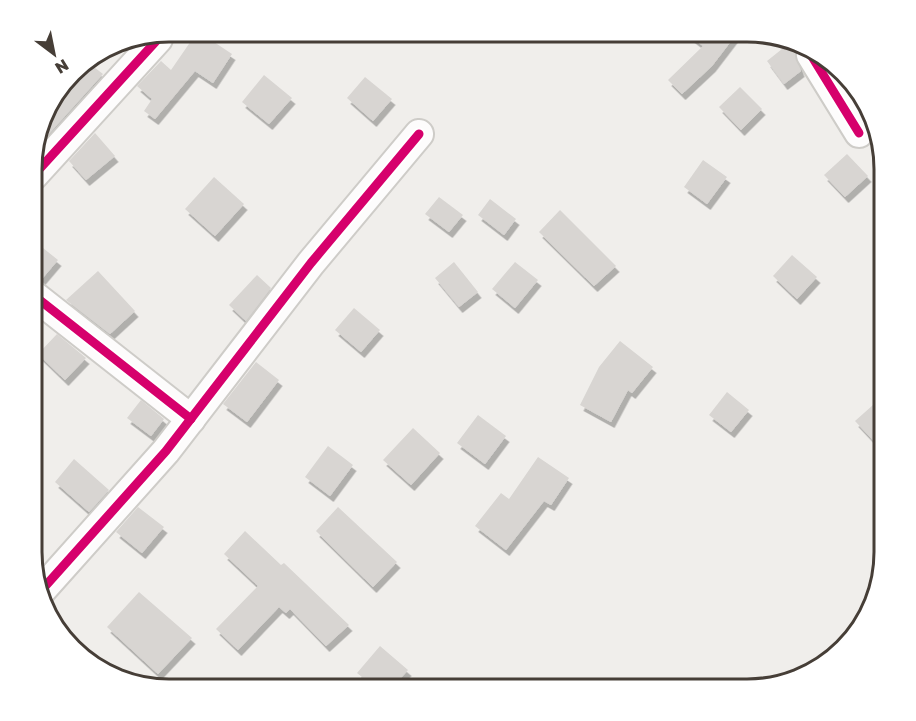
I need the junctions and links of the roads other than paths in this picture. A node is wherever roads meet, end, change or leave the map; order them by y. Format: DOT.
graph roads {
  1 [pos="154,43"];
  2 [pos="815,62"];
  3 [pos="859,133"];
  4 [pos="419,134"];
  5 [pos="42,166"];
  6 [pos="42,302"];
  7 [pos="191,419"];
  8 [pos="46,585"];
  1 -- 5 [label="street"];
  2 -- 3 [label="street"];
  4 -- 7 [label="street"];
  6 -- 7 [label="street"];
  7 -- 8 [label="street"];
}
